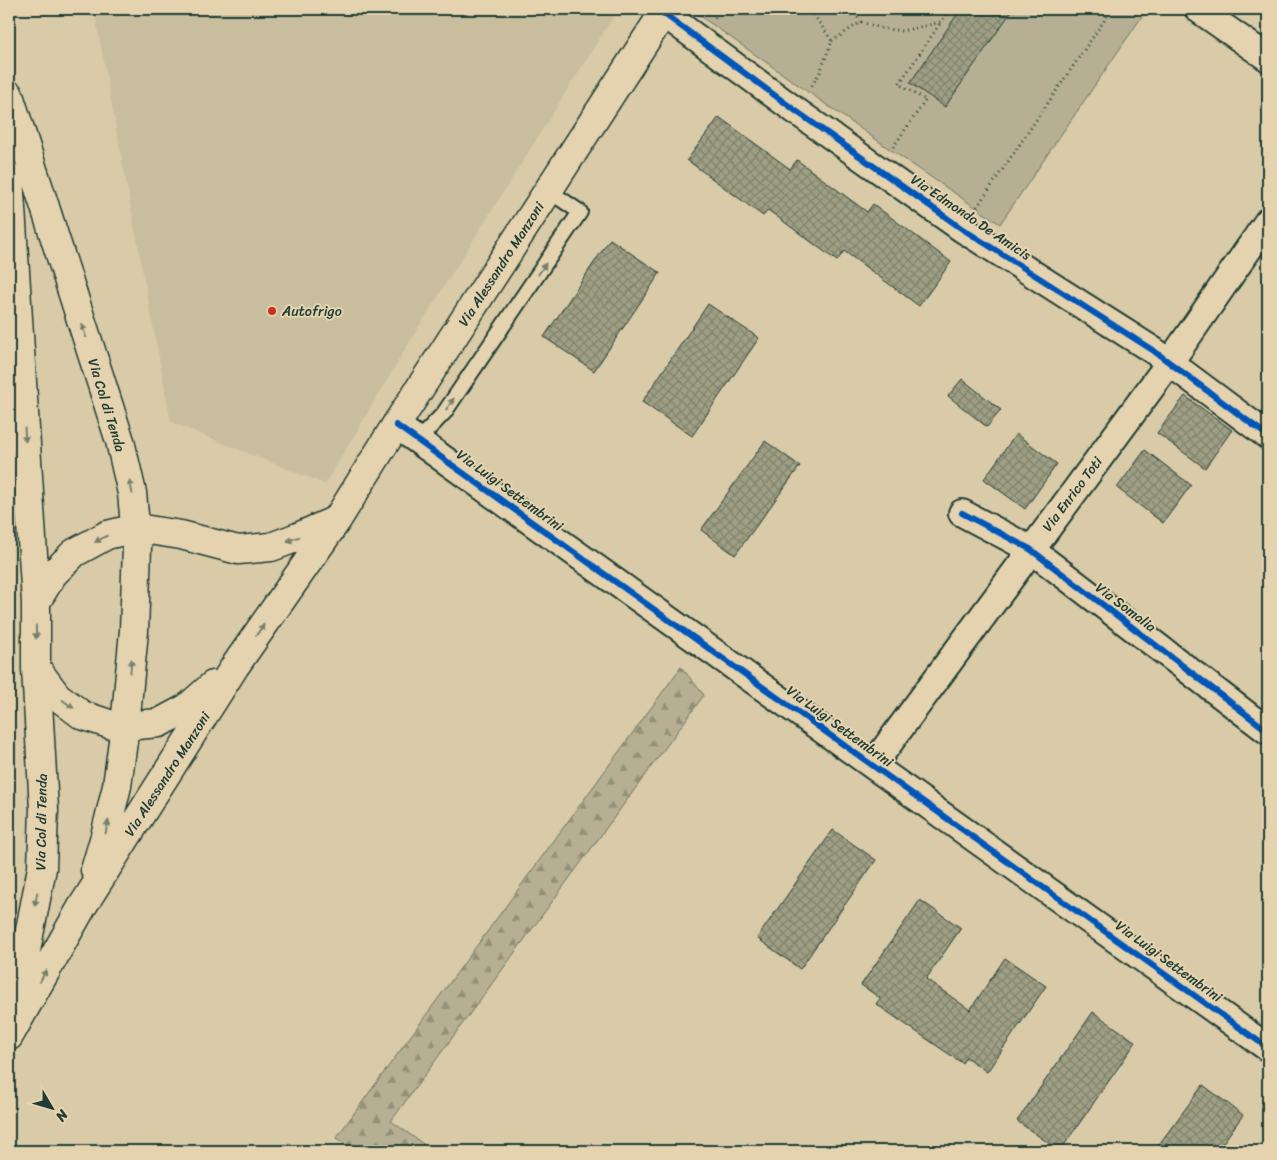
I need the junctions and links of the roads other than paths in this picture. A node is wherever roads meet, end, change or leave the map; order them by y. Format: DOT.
graph roads {
  1 [pos="1198,9"];
  2 [pos="664,11"];
  3 [pos="1228,17"];
  4 [pos="1268,58"];
  5 [pos="9,95"];
  6 [pos="9,177"];
  7 [pos="549,191"];
  8 [pos="1268,221"];
  9 [pos="1170,362"];
  10 [pos="396,425"];
  11 [pos="1268,436"];
  12 [pos="418,440"];
  13 [pos="962,513"];
  14 [pos="337,520"];
  15 [pos="136,528"];
  16 [pos="1030,549"];
  17 [pos="36,602"];
  18 [pos="235,666"];
  19 [pos="36,668"];
  20 [pos="126,726"];
  21 [pos="1268,731"];
  22 [pos="873,765"];
  23 [pos="82,906"];
  24 [pos="9,1034"];
  25 [pos="1268,1048"];
  1 -- 3 [label="street"];
  2 -- 7 [label="main road, Via Alessandro Manzoni"];
  2 -- 9 [label="street, Via Edmondo De Amicis"];
  3 -- 4 [label="street"];
  15 -- 5 [label="main road, Via Col di Tenda, one-way"];
  6 -- 17 [label="main road, Via Col di Tenda, one-way"];
  7 -- 10 [label="main road, Via Alessandro Manzoni"];
  12 -- 7 [label="lane, one-way"];
  8 -- 9 [label="street, Via Enrico Toti"];
  9 -- 11 [label="street, Via Edmondo De Amicis"];
  9 -- 16 [label="street, Via Enrico Toti"];
  10 -- 12 [label="street, Via Luigi Settembrini"];
  10 -- 14 [label="main road, Via Alessandro Manzoni"];
  12 -- 22 [label="street, Via Luigi Settembrini"];
  13 -- 16 [label="street, Via Somalia"];
  14 -- 15 [label="main road, one-way"];
  18 -- 14 [label="main road, Via Alessandro Manzoni, one-way"];
  15 -- 17 [label="main road, one-way"];
  20 -- 15 [label="main road, Via Col di Tenda, one-way"];
  16 -- 21 [label="street, Via Somalia"];
  16 -- 22 [label="street, Via Enrico Toti"];
  17 -- 19 [label="main road, Via Col di Tenda, one-way"];
  18 -- 20 [label="main road"];
  18 -- 23 [label="main road, Via Alessandro Manzoni"];
  19 -- 20 [label="main road, one-way"];
  19 -- 24 [label="main road, Via Col di Tenda, one-way"];
  23 -- 20 [label="main road, Via Col di Tenda, one-way"];
  22 -- 25 [label="street, Via Luigi Settembrini"];
  24 -- 23 [label="main road, Via Alessandro Manzoni, one-way"];
}
